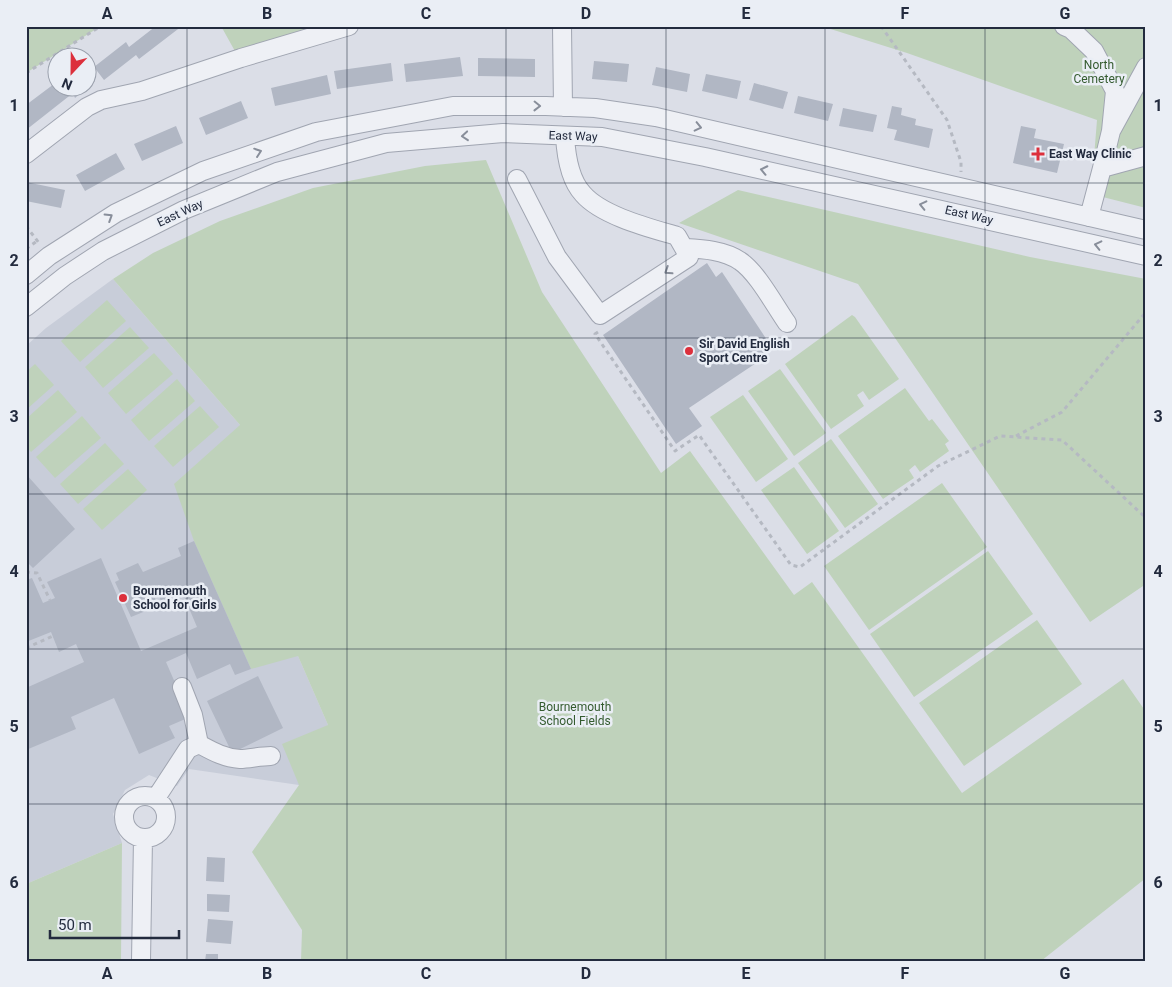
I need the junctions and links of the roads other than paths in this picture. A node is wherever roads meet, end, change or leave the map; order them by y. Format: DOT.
graph roads {
  1 [pos="349,26"];
  2 [pos="562,26"];
  3 [pos="1064,26"];
  4 [pos="1146,67"];
  5 [pos="502,105"];
  6 [pos="562,107"];
  7 [pos="623,112"];
  8 [pos="1111,131"];
  9 [pos="503,133"];
  10 [pos="565,136"];
  11 [pos="620,141"];
  12 [pos="26,154"];
  13 [pos="1146,156"];
  14 [pos="1102,168"];
  15 [pos="518,179"];
  16 [pos="1089,217"];
  17 [pos="1146,230"];
  18 [pos="78,237"];
  19 [pos="681,242"];
  20 [pos="1145,251"];
  21 [pos="88,260"];
  22 [pos="26,275"];
  23 [pos="26,307"];
  24 [pos="787,323"];
  25 [pos="182,687"];
  26 [pos="199,744"];
  27 [pos="271,756"];
  28 [pos="156,798"];
  29 [pos="143,838"];
  30 [pos="141,961"];
  1 -- 12 [label="street"];
  2 -- 6 [label="street"];
  3 -- 8 [label="street"];
  4 -- 8 [label="street"];
  5 -- 6 [label="street, East Way, one-way"];
  5 -- 9 [label="street"];
  18 -- 5 [label="street, East Way, one-way"];
  6 -- 7 [label="street, East Way"];
  7 -- 11 [label="street"];
  7 -- 16 [label="street, East Way, one-way"];
  8 -- 14 [label="street"];
  9 -- 10 [label="street, East Way"];
  9 -- 21 [label="street, East Way, one-way"];
  10 -- 11 [label="street, East Way"];
  10 -- 19 [label="street"];
  20 -- 11 [label="street, East Way, one-way"];
  13 -- 14 [label="street"];
  14 -- 16 [label="street"];
  19 -- 15 [label="street, one-way"];
  16 -- 17 [label="street, East Way"];
  18 -- 21 [label="street"];
  18 -- 22 [label="street, East Way"];
  19 -- 24 [label="street"];
  21 -- 23 [label="street, East Way"];
  25 -- 26 [label="street"];
  26 -- 27 [label="street"];
  26 -- 28 [label="street"];
  28 -- 29 [label="street"];
  28 -- 29 [label="street"];
  29 -- 30 [label="street"];
}
